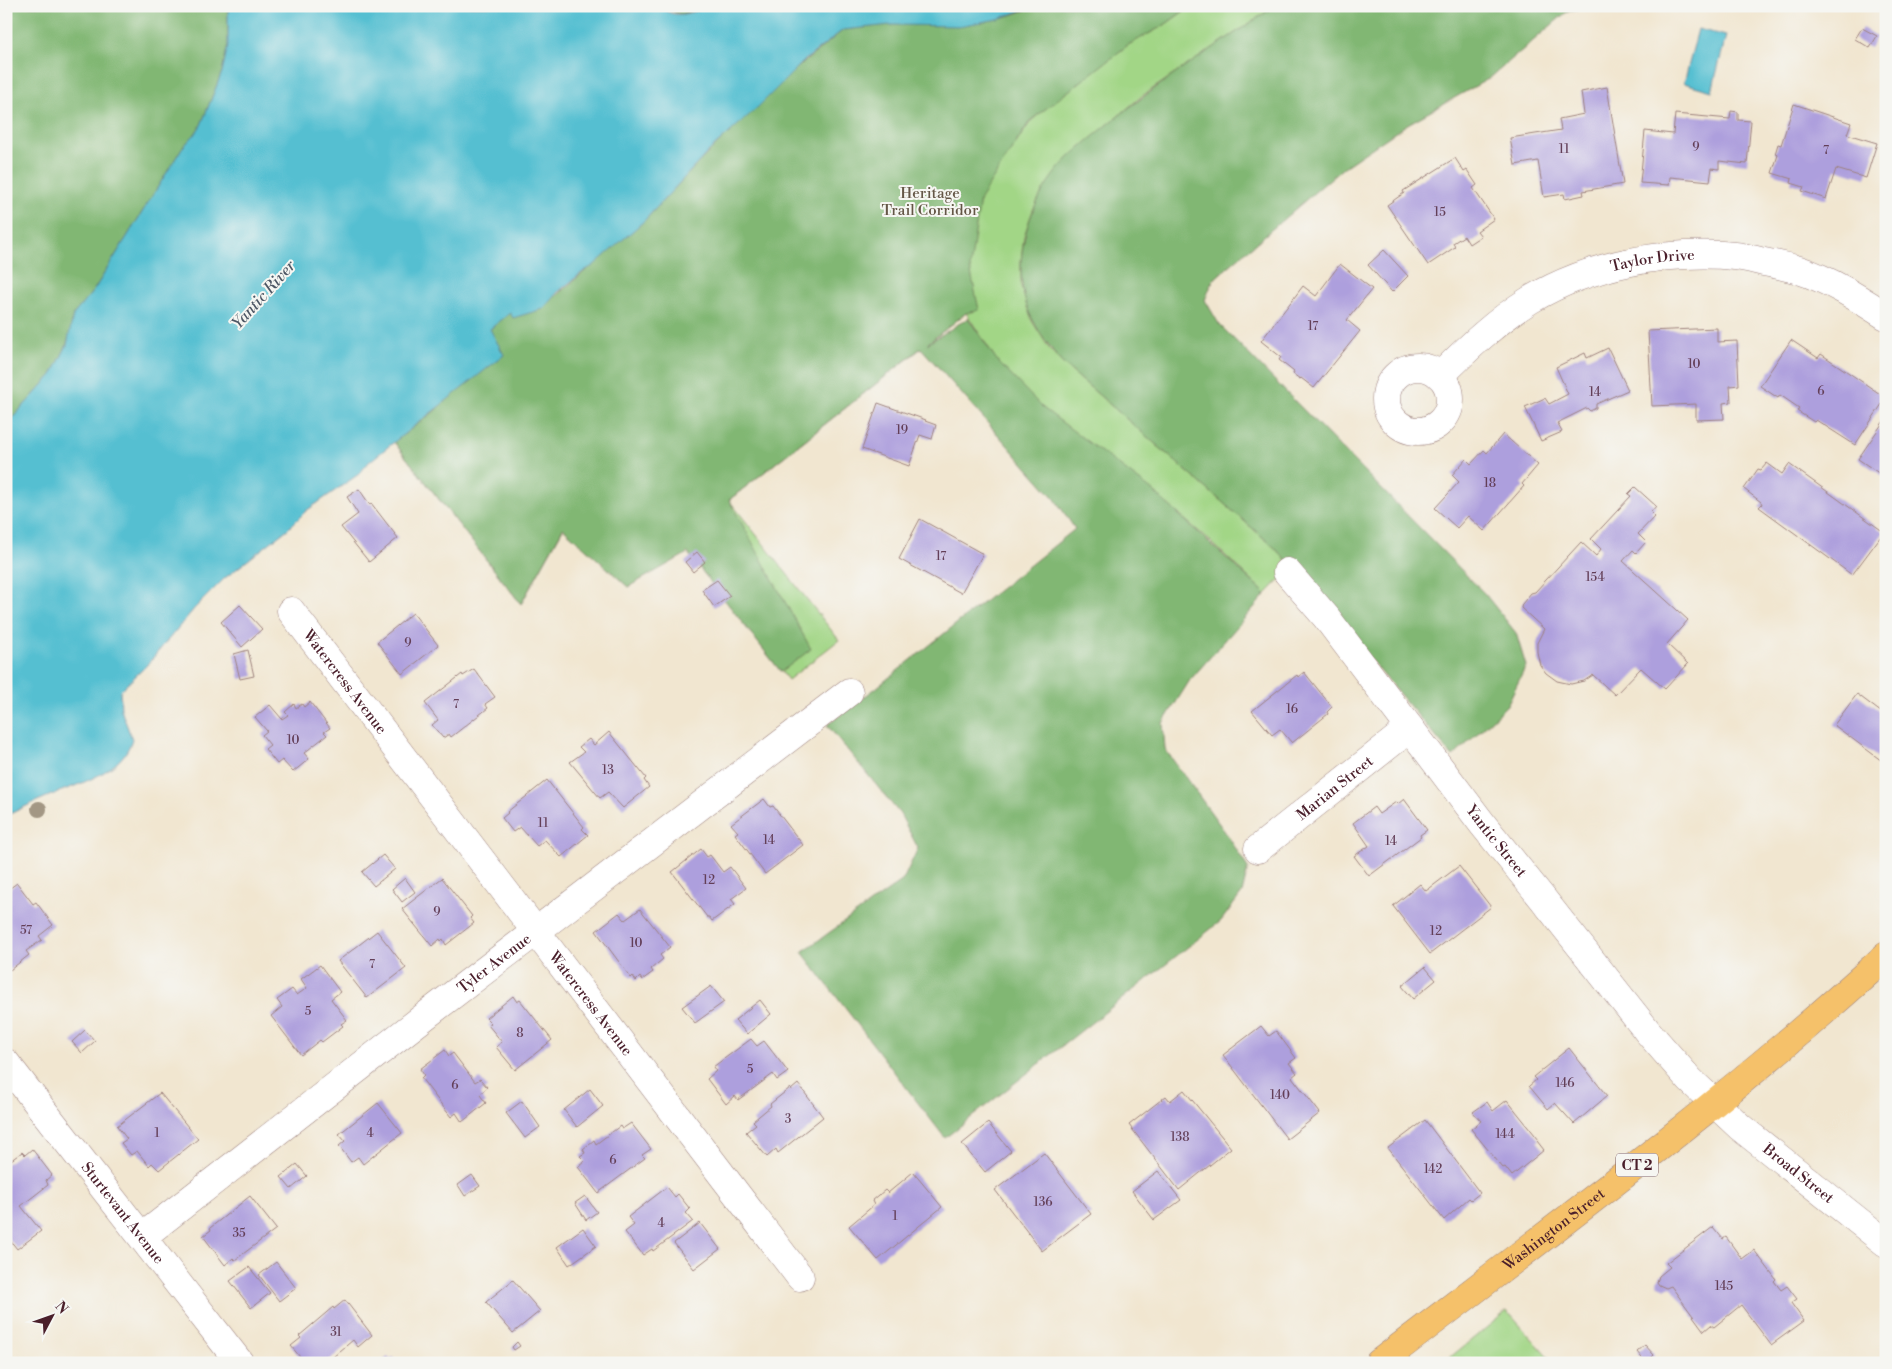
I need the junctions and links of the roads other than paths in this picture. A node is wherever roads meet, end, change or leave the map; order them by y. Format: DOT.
graph roads {
  1 [pos="1886,316"];
  2 [pos="1440,376"];
  3 [pos="1287,572"];
  4 [pos="291,611"];
  5 [pos="850,692"];
  6 [pos="1410,728"];
  7 [pos="1258,848"];
  8 [pos="537,931"];
  9 [pos="1886,956"];
  10 [pos="6,1063"];
  11 [pos="1714,1104"];
  12 [pos="142,1237"];
  13 [pos="1886,1242"];
  14 [pos="800,1277"];
  15 [pos="240,1363"];
  16 [pos="1379,1363"];
  1 -- 2 [label="street, Taylor Drive"];
  3 -- 6 [label="street, Yantic Street"];
  4 -- 8 [label="street, Watercress Avenue"];
  5 -- 8 [label="street, Tyler Avenue"];
  6 -- 7 [label="street, Marian Street"];
  6 -- 11 [label="street, Yantic Street"];
  8 -- 12 [label="street, Tyler Avenue"];
  8 -- 14 [label="street, Watercress Avenue"];
  9 -- 11 [label="highway, Washington Street / CT 2"];
  10 -- 12 [label="street, Sturtevant Avenue"];
  11 -- 13 [label="street, Broad Street"];
  11 -- 16 [label="highway, Washington Street / CT 2"];
  12 -- 15 [label="street, Sturtevant Avenue"];
}
